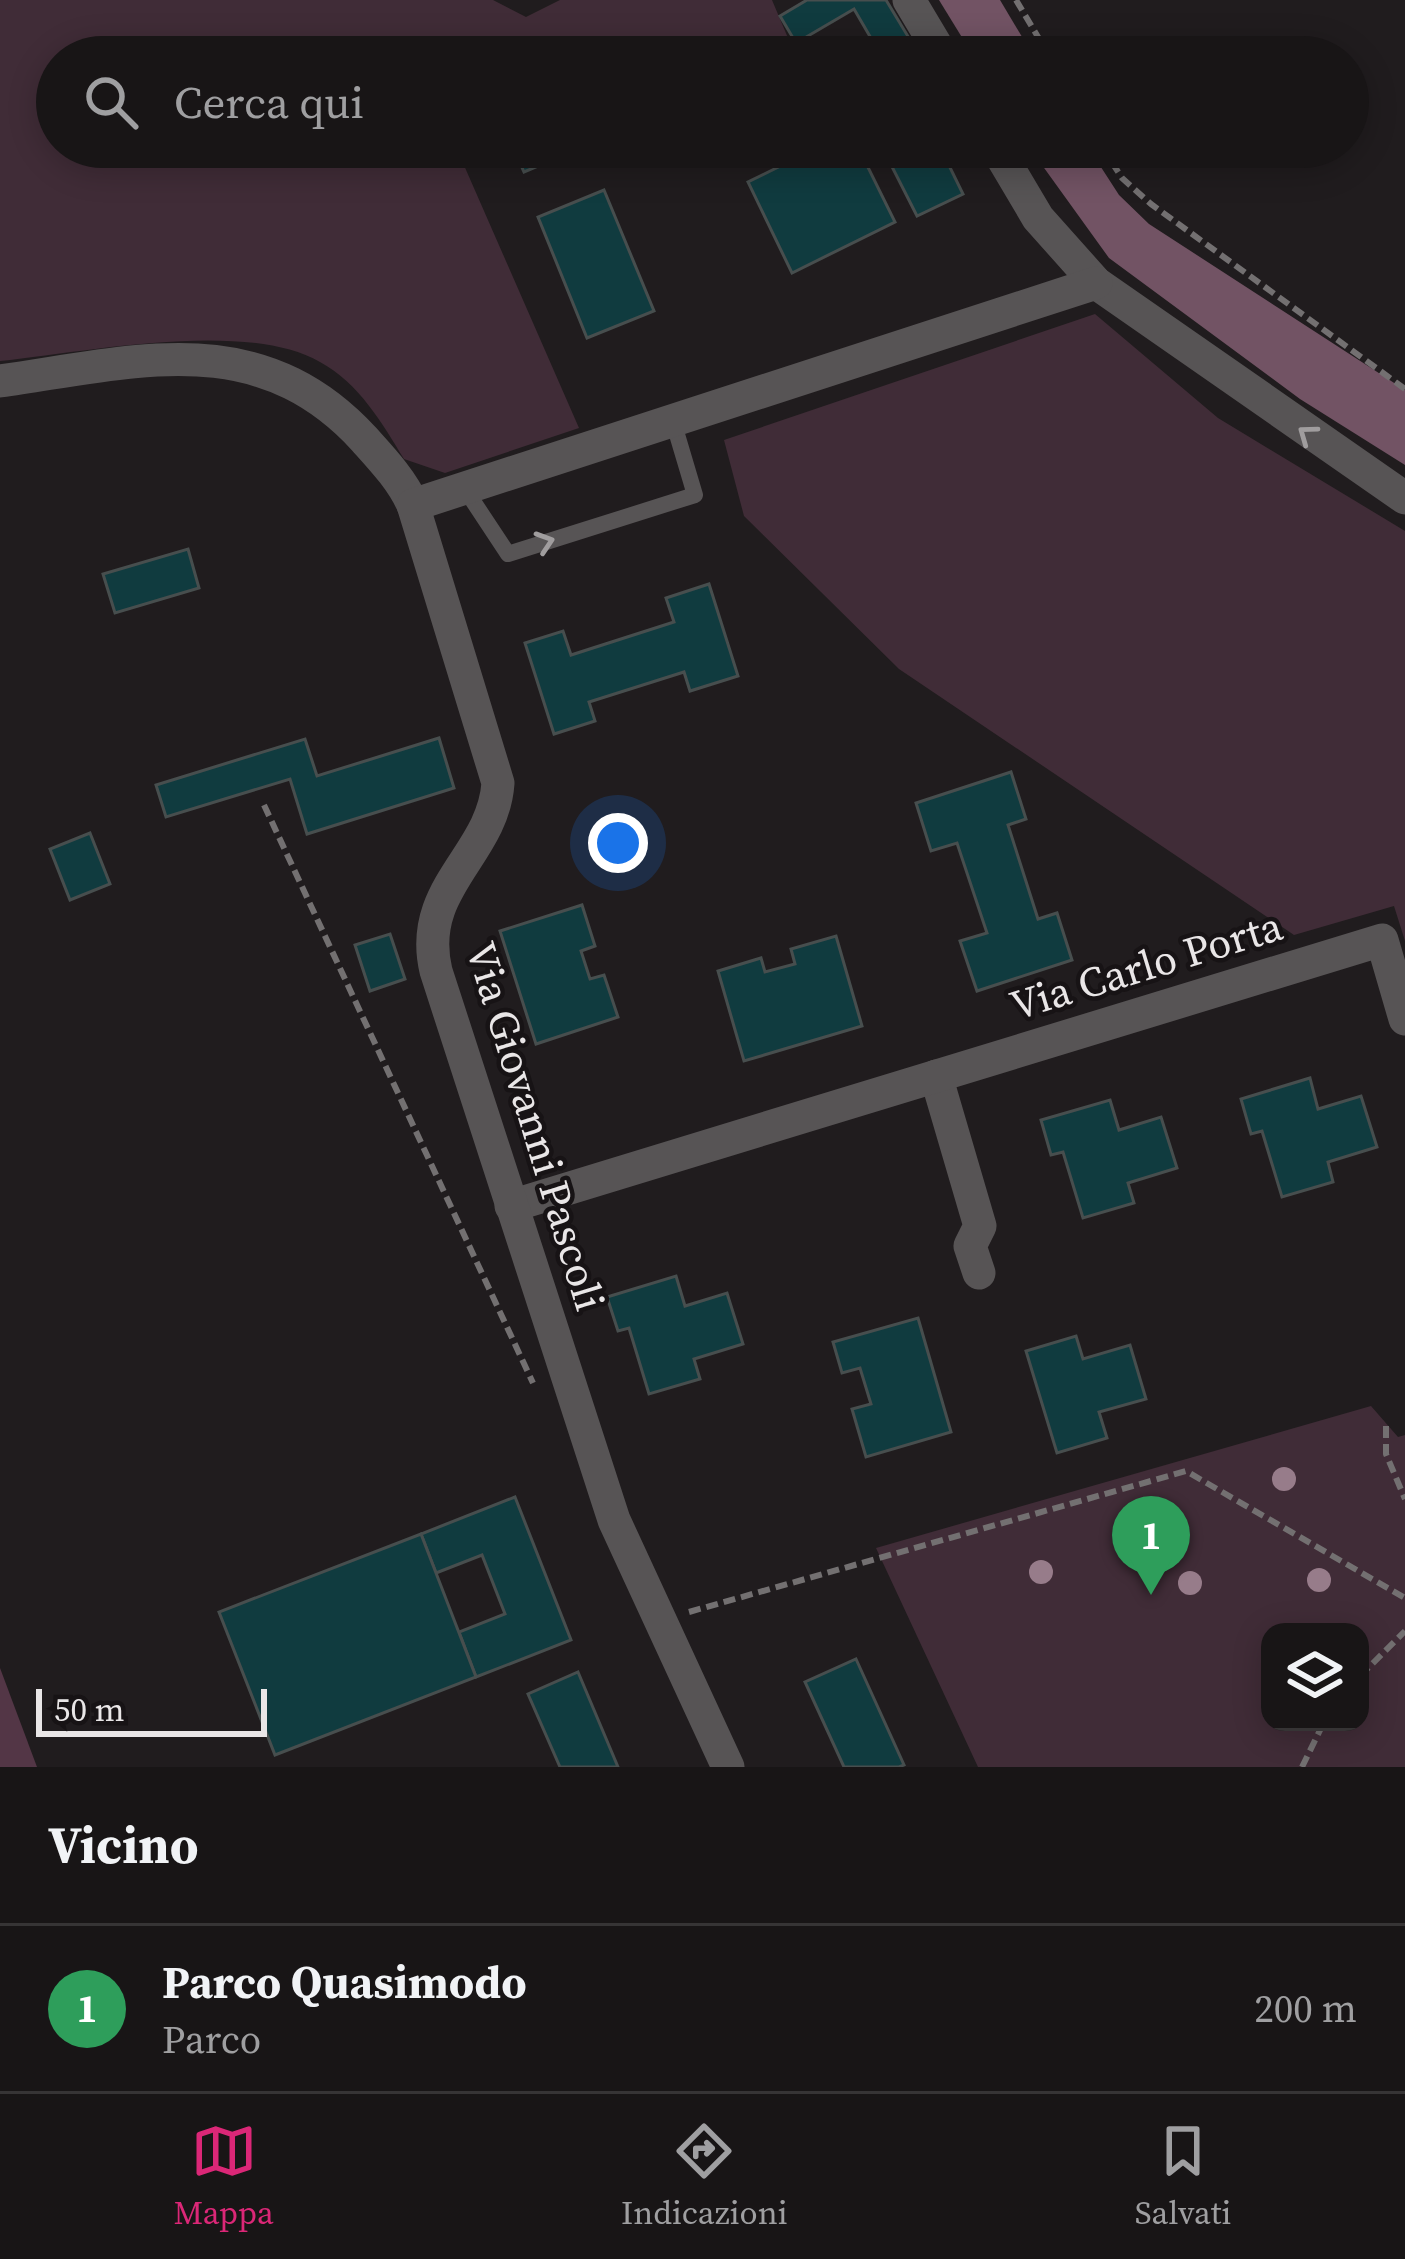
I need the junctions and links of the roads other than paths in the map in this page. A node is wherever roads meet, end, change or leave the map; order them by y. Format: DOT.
graph roads {
  1 [pos="909,0"];
  2 [pos="930,36"];
  3 [pos="1008,168"];
  4 [pos="1096,283"];
  5 [pos="0,381"];
  6 [pos="673,421"];
  7 [pos="465,488"];
  8 [pos="1405,498"];
  9 [pos="413,505"];
  10 [pos="1405,1019"];
  11 [pos="936,1076"];
  12 [pos="511,1205"];
  13 [pos="979,1274"];
  14 [pos="728,1767"];
  1 -- 2 [label="street"];
  3 -- 4 [label="street"];
  4 -- 6 [label="street"];
  8 -- 4 [label="street, one-way"];
  5 -- 9 [label="street, Via Giovanni Pascoli"];
  6 -- 7 [label="street"];
  7 -- 6 [label="lane, one-way"];
  7 -- 9 [label="street"];
  9 -- 12 [label="street, Via Giovanni Pascoli"];
  10 -- 11 [label="street, Via Carlo Porta"];
  11 -- 12 [label="street, Via Carlo Porta"];
  11 -- 13 [label="street"];
  12 -- 14 [label="street, Via Giovanni Pascoli"];
}
